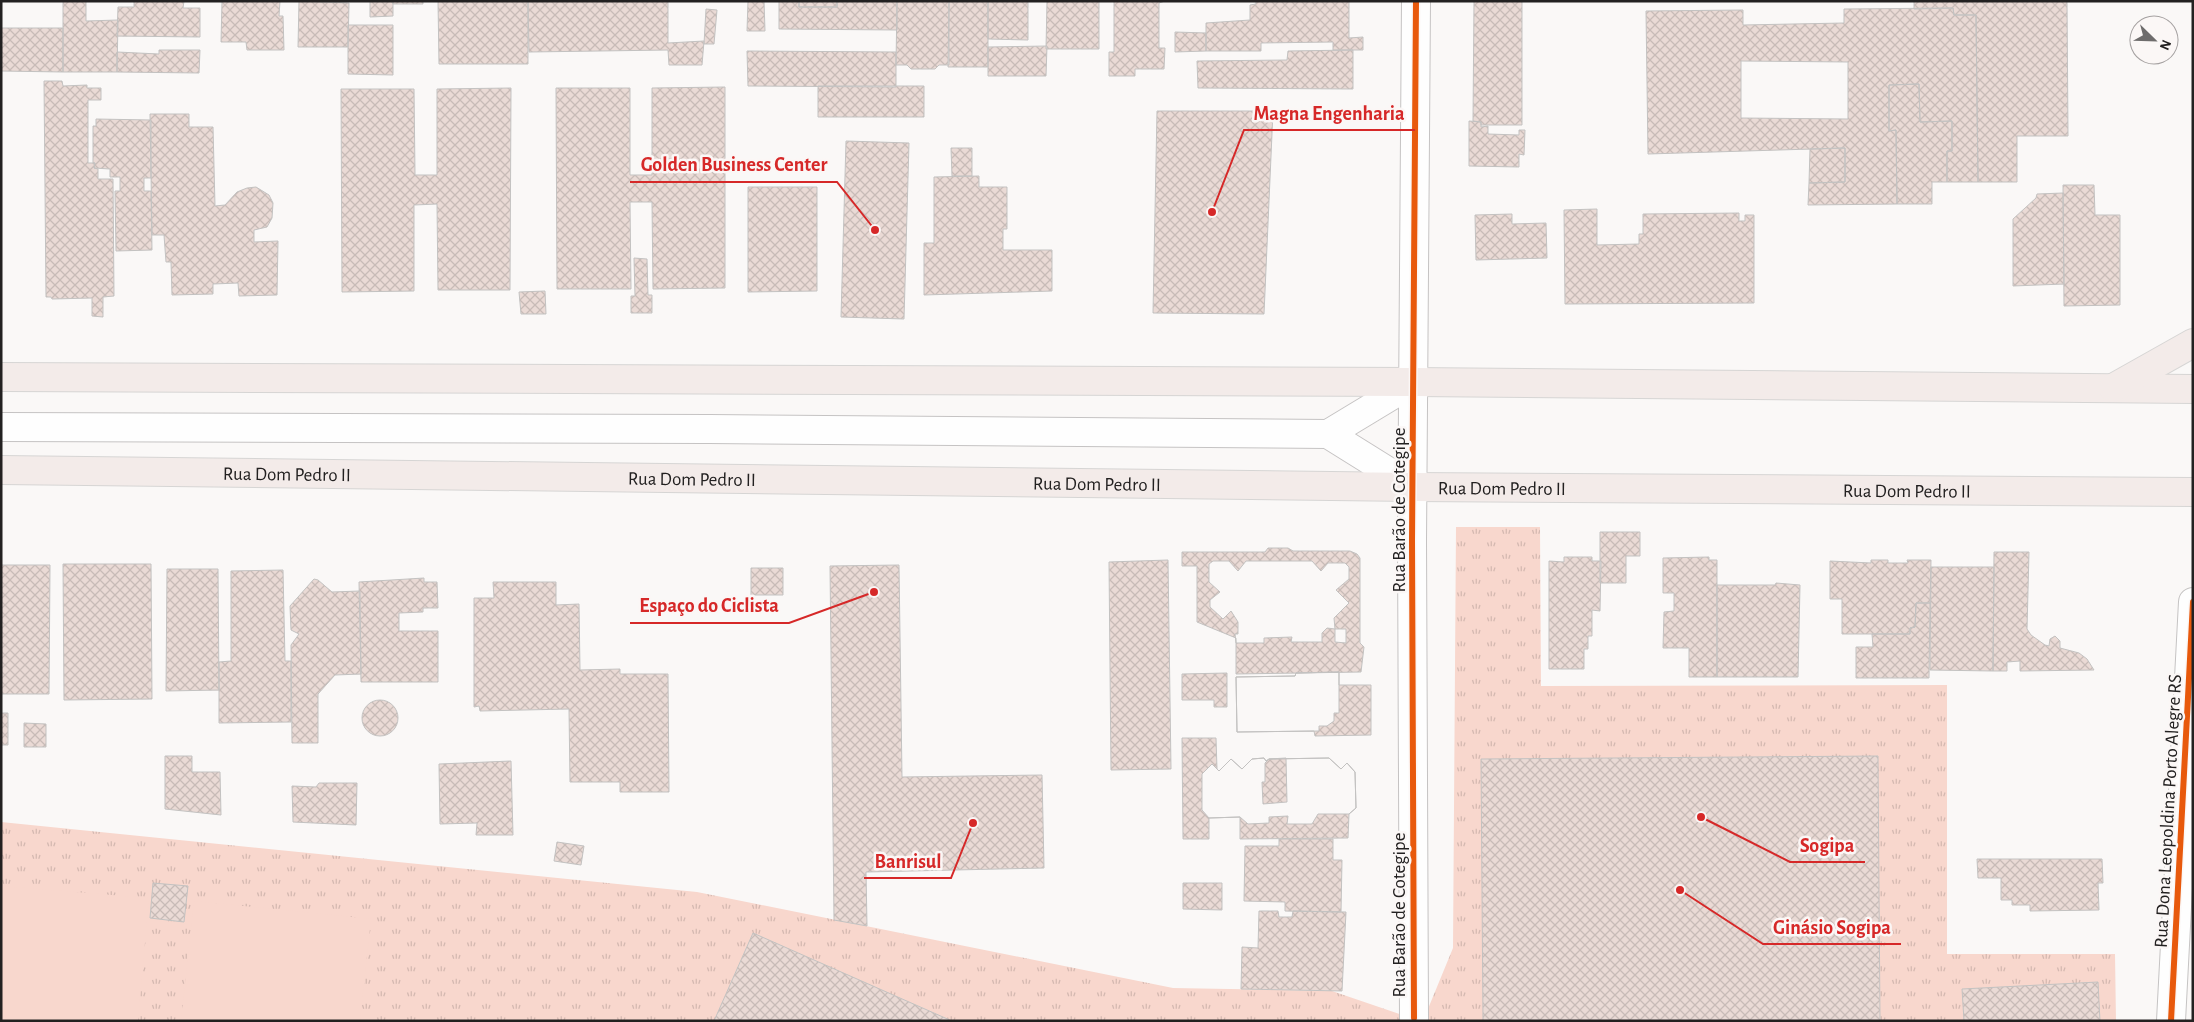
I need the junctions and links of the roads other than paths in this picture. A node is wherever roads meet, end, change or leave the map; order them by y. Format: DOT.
graph roads {
  1 [pos="1416,1"];
  2 [pos="2193,343"];
  3 [pos="1,377"];
  4 [pos="1414,382"];
  5 [pos="2112,389"];
  6 [pos="2193,389"];
  7 [pos="1,427"];
  8 [pos="1328,434"];
  9 [pos="1,470"];
  10 [pos="1413,487"];
  11 [pos="2193,492"];
  12 [pos="2193,602"];
  13 [pos="1414,1018"];
  14 [pos="2171,1021"];
  1 -- 4 [label="street, Rua Barão de Cotegipe"];
  2 -- 5 [label="main road"];
  3 -- 4 [label="main road"];
  4 -- 5 [label="main road"];
  4 -- 8 [label="street"];
  4 -- 10 [label="street, Rua Barão de Cotegipe"];
  5 -- 6 [label="main road"];
  7 -- 8 [label="street"];
  8 -- 10 [label="street"];
  9 -- 10 [label="main road, Rua Dom Pedro II"];
  10 -- 11 [label="main road, Rua Dom Pedro II"];
  10 -- 13 [label="street, Rua Barão de Cotegipe"];
  12 -- 14 [label="street, Rua Dona Leopoldina Porto Alegre RS"];
}
